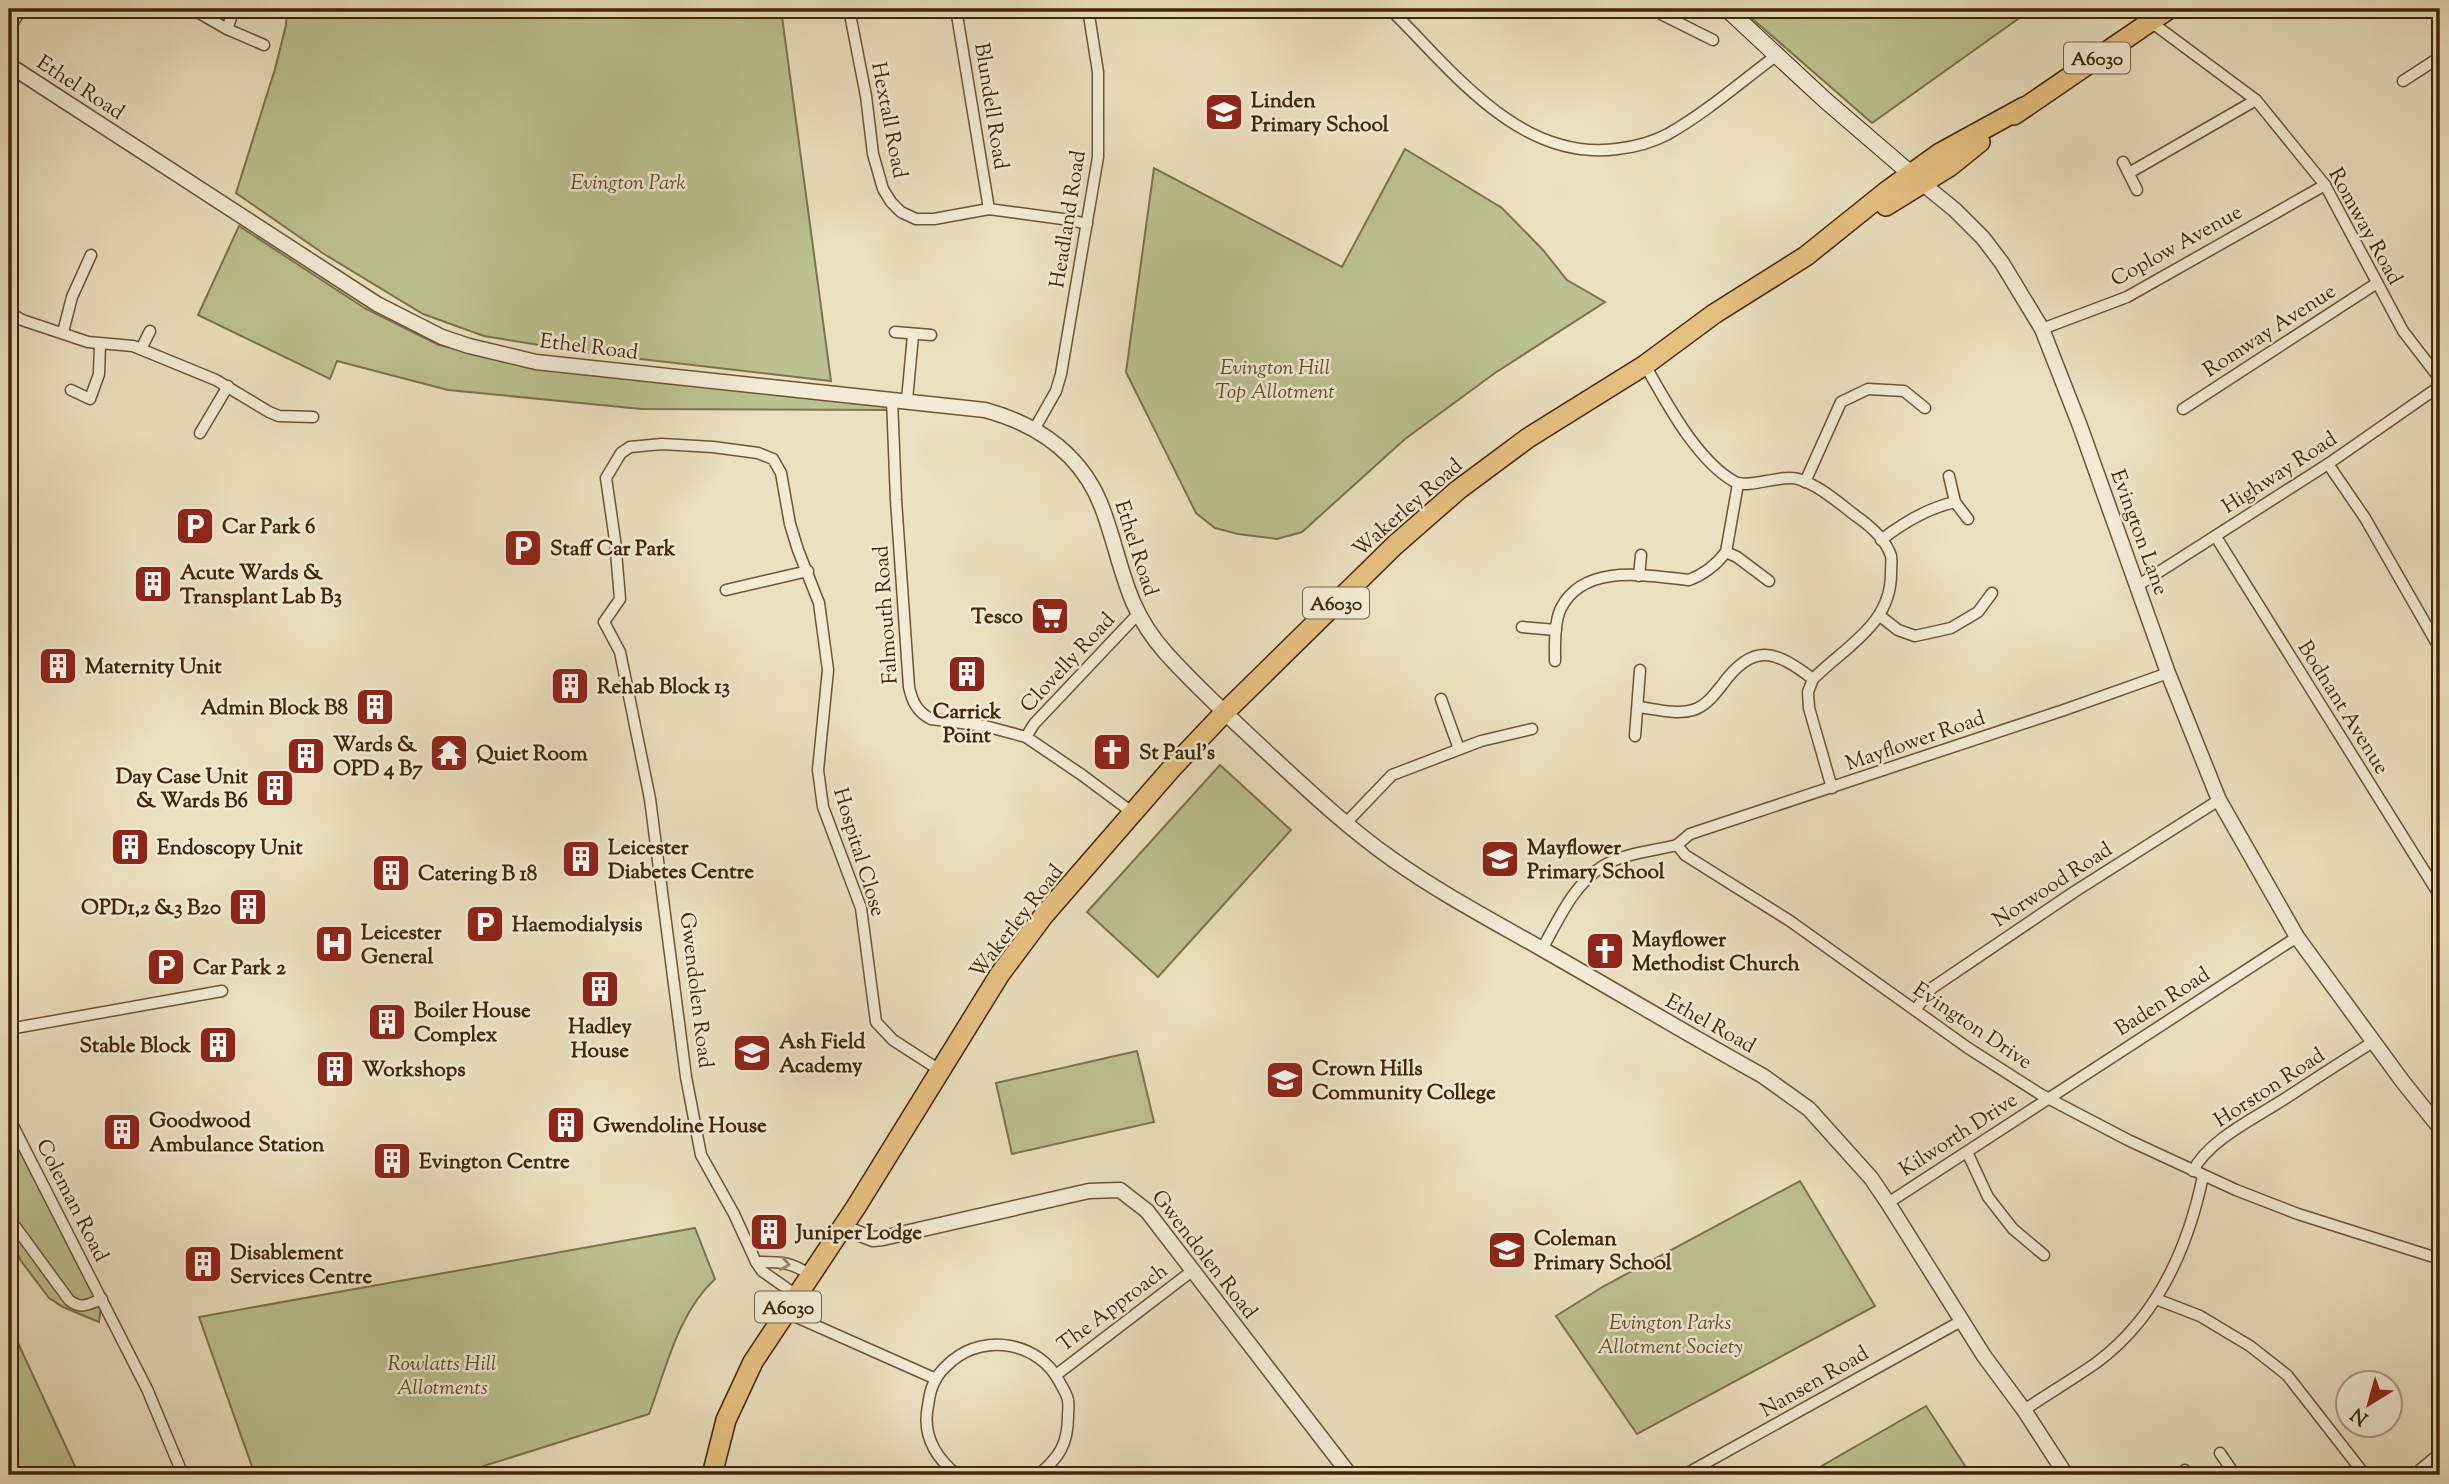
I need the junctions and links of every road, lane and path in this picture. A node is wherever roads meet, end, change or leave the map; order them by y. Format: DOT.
graph roads {
  1 [pos="21,9"];
  2 [pos="192,9"];
  3 [pos="234,9"];
  4 [pos="849,9"];
  5 [pos="956,9"];
  6 [pos="1088,9"];
  7 [pos="1390,9"];
  8 [pos="1651,9"];
  9 [pos="1727,9"];
  10 [pos="2169,9"];
  11 [pos="2151,22"];
  12 [pos="227,29"];
  13 [pos="9,30"];
  14 [pos="1713,40"];
  15 [pos="264,45"];
  16 [pos="1777,55"];
  17 [pos="2440,57"];
  18 [pos="9,65"];
  19 [pos="2403,81"];
  20 [pos="2256,100"];
  21 [pos="2123,162"];
  22 [pos="2129,173"];
  23 [pos="1916,178"];
  24 [pos="2325,185"];
  25 [pos="2137,190"];
  26 [pos="989,209"];
  27 [pos="1087,225"];
  28 [pos="91,255"];
  29 [pos="2377,283"];
  30 [pos="9,312"];
  31 [pos="2042,330"];
  32 [pos="150,331"];
  33 [pos="63,332"];
  34 [pos="895,332"];
  35 [pos="913,335"];
  36 [pos="932,335"];
  37 [pos="100,344"];
  38 [pos="141,349"];
  39 [pos="1645,365"];
  40 [pos="2440,379"];
  41 [pos="228,386"];
  42 [pos="2440,386"];
  43 [pos="71,390"];
  44 [pos="899,399"];
  45 [pos="1925,408"];
  46 [pos="2183,409"];
  47 [pos="313,417"];
  48 [pos="1035,428"];
  49 [pos="200,433"];
  50 [pos="2328,464"];
  51 [pos="1950,476"];
  52 [pos="1805,482"];
  53 [pos="1738,484"];
  54 [pos="1955,502"];
  55 [pos="1968,519"];
  56 [pos="2216,537"];
  57 [pos="1881,540"];
  58 [pos="1726,552"];
  59 [pos="1641,555"];
  60 [pos="808,571"];
  61 [pos="1639,576"];
  62 [pos="1769,581"];
  63 [pos="2137,586"];
  64 [pos="726,590"];
  65 [pos="1992,593"];
  66 [pos="1138,615"];
  67 [pos="1880,616"];
  68 [pos="604,622"];
  69 [pos="1522,627"];
  70 [pos="1556,630"];
  71 [pos="2440,649"];
  72 [pos="1555,661"];
  73 [pos="1640,670"];
  74 [pos="2168,673"];
  75 [pos="1813,679"];
  76 [pos="1441,699"];
  77 [pos="1639,707"];
  78 [pos="1224,713"];
  79 [pos="1532,729"];
  80 [pos="1635,736"];
  81 [pos="1026,737"];
  82 [pos="1459,749"];
  83 [pos="1832,788"];
  84 [pos="2219,800"];
  85 [pos="1133,813"];
  86 [pos="1345,824"];
  87 [pos="1678,845"];
  88 [pos="2440,896"];
  89 [pos="2297,937"];
  90 [pos="1542,949"];
  91 [pos="222,991"];
  92 [pos="1914,1010"];
  93 [pos="9,1029"];
  94 [pos="2373,1042"];
  95 [pos="941,1071"];
  96 [pos="2048,1098"];
  97 [pos="9,1118"];
  98 [pos="2439,1124"];
  99 [pos="1967,1152"];
  100 [pos="2198,1173"];
  101 [pos="1888,1203"];
  102 [pos="9,1218"];
  103 [pos="842,1227"];
  104 [pos="2044,1255"];
  105 [pos="2440,1259"];
  106 [pos="756,1262"];
  107 [pos="1192,1270"];
  108 [pos="810,1275"];
  109 [pos="796,1295"];
  110 [pos="102,1299"];
  111 [pos="2156,1299"];
  112 [pos="785,1312"];
  113 [pos="1963,1320"];
  114 [pos="1056,1375"];
  115 [pos="936,1379"];
  116 [pos="2024,1410"];
  117 [pos="2220,1453"];
  118 [pos="2440,1453"];
  119 [pos="183,1475"];
  120 [pos="712,1475"];
  121 [pos="957,1475"];
  122 [pos="1038,1475"];
  123 [pos="1350,1475"];
  124 [pos="1684,1475"];
  125 [pos="2066,1475"];
  126 [pos="2235,1475"];
  127 [pos="2365,1475"];
  128 [pos="2414,1475"];
  1 -- 13 [label="street"];
  2 -- 12 [label="street"];
  3 -- 12 [label="street"];
  4 -- 26 [label="street, Hextall Road"];
  5 -- 26 [label="street, Blundell Road"];
  6 -- 27 [label="street, Headland Road"];
  7 -- 16 [label="street"];
  8 -- 14 [label="street"];
  9 -- 16 [label="main road, Evington Lane"];
  10 -- 11 [label="highway, A6030"];
  11 -- 20 [label="street, Romway Road"];
  11 -- 23 [label="highway, A6030"];
  12 -- 15 [label="street"];
  16 -- 23 [label="main road, Evington Lane"];
  17 -- 19 [label="street"];
  18 -- 44 [label="street, Ethel Road"];
  20 -- 22 [label="street"];
  20 -- 24 [label="street, Romway Road"];
  21 -- 22 [label="street"];
  22 -- 25 [label="street"];
  23 -- 31 [label="street, Evington Lane"];
  23 -- 39 [label="highway, Wakerley Road / A6030"];
  24 -- 29 [label="street, Romway Road"];
  24 -- 31 [label="street, Coplow Avenue"];
  26 -- 27 [label="street, Hextall Road"];
  27 -- 48 [label="street, Headland Road"];
  28 -- 33 [label="street"];
  29 -- 40 [label="street, Romway Road"];
  29 -- 46 [label="street, Romway Avenue"];
  30 -- 33 [label="street"];
  31 -- 63 [label="street, Evington Lane"];
  32 -- 38 [label="street"];
  33 -- 37 [label="street"];
  34 -- 35 [label="street"];
  35 -- 36 [label="street"];
  35 -- 44 [label="street, Falmouth Road"];
  37 -- 38 [label="street"];
  37 -- 43 [label="street"];
  38 -- 41 [label="street"];
  39 -- 53 [label="street"];
  39 -- 78 [label="highway, Wakerley Road / A6030"];
  41 -- 47 [label="street"];
  41 -- 49 [label="street"];
  42 -- 50 [label="street, Highway Road"];
  44 -- 48 [label="street, Ethel Road"];
  44 -- 81 [label="street, Falmouth Road"];
  45 -- 52 [label="street"];
  48 -- 66 [label="street, Ethel Road"];
  50 -- 56 [label="street, Highway Road"];
  50 -- 71 [label="street"];
  51 -- 54 [label="street"];
  52 -- 53 [label="street"];
  52 -- 57 [label="street"];
  53 -- 58 [label="street"];
  54 -- 55 [label="street"];
  54 -- 57 [label="street"];
  56 -- 63 [label="street, Highway Road"];
  56 -- 88 [label="street, Bodnant Avenue"];
  57 -- 67 [label="street"];
  58 -- 61 [label="street"];
  58 -- 62 [label="street"];
  59 -- 61 [label="street"];
  60 -- 64 [label="street"];
  60 -- 68 [label="street, Hospital Close"];
  60 -- 95 [label="street, Hospital Close"];
  61 -- 70 [label="street"];
  63 -- 74 [label="street, Evington Lane"];
  65 -- 67 [label="street"];
  66 -- 78 [label="street, Ethel Road"];
  66 -- 81 [label="street, Clovelly Road"];
  67 -- 75 [label="street"];
  68 -- 106 [label="street, Gwendolen Road"];
  69 -- 70 [label="street"];
  70 -- 72 [label="street"];
  73 -- 77 [label="street"];
  74 -- 83 [label="street, Mayflower Road"];
  74 -- 84 [label="street, Evington Lane"];
  75 -- 77 [label="street"];
  75 -- 83 [label="street"];
  76 -- 82 [label="street"];
  77 -- 80 [label="street"];
  78 -- 85 [label="highway, Wakerley Road / A6030"];
  78 -- 86 [label="street, Ethel Road"];
  79 -- 82 [label="street"];
  81 -- 85 [label="street, Falmouth Road"];
  82 -- 86 [label="street"];
  83 -- 87 [label="street, Mayflower Road"];
  84 -- 89 [label="street, Evington Lane"];
  84 -- 92 [label="street, Norwood Road"];
  85 -- 95 [label="highway, Wakerley Road / A6030"];
  86 -- 90 [label="street, Ethel Road"];
  87 -- 90 [label="street"];
  87 -- 92 [label="street, Evington Drive"];
  89 -- 94 [label="street, Evington Lane"];
  89 -- 96 [label="street, Baden Road"];
  90 -- 101 [label="street, Ethel Road"];
  91 -- 93 [label="street"];
  92 -- 96 [label="street, Evington Drive"];
  94 -- 98 [label="street, Evington Lane"];
  94 -- 100 [label="street, Horston Road"];
  95 -- 103 [label="highway, Wakerley Road / A6030"];
  96 -- 99 [label="street, Kilworth Drive"];
  96 -- 100 [label="street, Evington Drive"];
  97 -- 110 [label="street, Coleman Road"];
  99 -- 101 [label="street, Kilworth Drive"];
  99 -- 104 [label="street"];
  100 -- 105 [label="street, Evington Drive"];
  100 -- 111 [label="street"];
  101 -- 113 [label="street, Ethel Road"];
  102 -- 110 [label="street"];
  103 -- 107 [label="street, Gwendolen Road"];
  103 -- 108 [label="highway, A6030"];
  106 -- 108 [label="street, one-way"];
  106 -- 109 [label="street, Gwendolen Road"];
  107 -- 114 [label="street, The Approach"];
  107 -- 123 [label="street, Gwendolen Road"];
  108 -- 109 [label="highway, A6030"];
  109 -- 112 [label="highway, A6030"];
  110 -- 119 [label="street, Coleman Road"];
  111 -- 116 [label="street"];
  111 -- 127 [label="street"];
  112 -- 115 [label="street"];
  112 -- 120 [label="highway, A6030"];
  113 -- 116 [label="street, Ethel Road"];
  113 -- 124 [label="street, Nansen Road"];
  114 -- 115 [label="street"];
  114 -- 122 [label="street"];
  115 -- 121 [label="street"];
  116 -- 125 [label="street, Ethel Road"];
  117 -- 126 [label="street"];
  118 -- 128 [label="street"];
}
